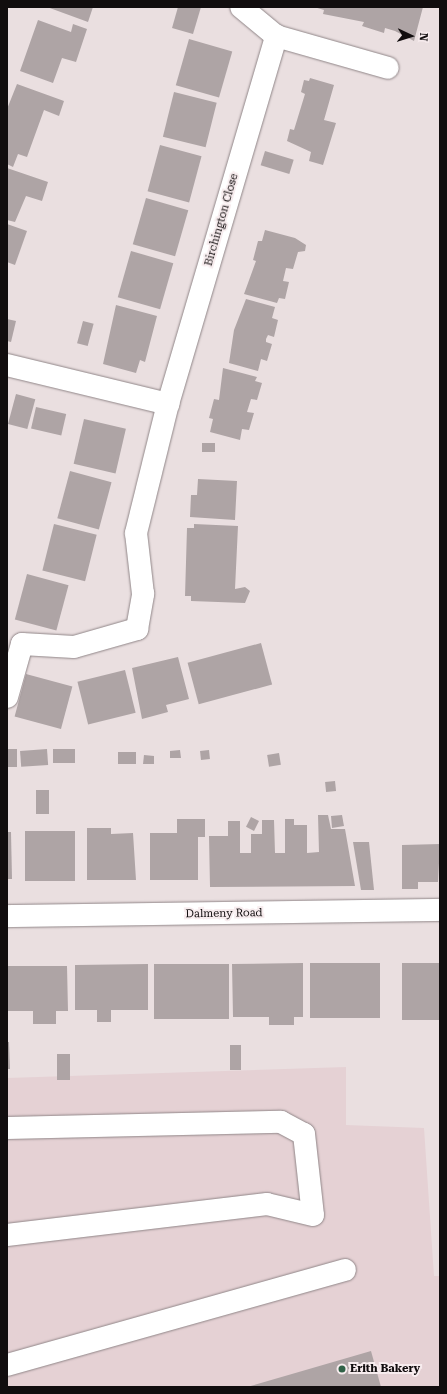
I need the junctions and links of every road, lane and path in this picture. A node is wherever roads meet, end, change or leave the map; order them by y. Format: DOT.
graph roads {
  1 [pos="241,7"];
  2 [pos="276,36"];
  3 [pos="388,68"];
  4 [pos="7,365"];
  5 [pos="168,404"];
  6 [pos="7,697"];
  7 [pos="440,910"];
  8 [pos="7,916"];
  9 [pos="7,1128"];
  10 [pos="7,1235"];
  11 [pos="345,1270"];
  12 [pos="7,1365"];
  1 -- 2 [label="street"];
  2 -- 3 [label="street"];
  2 -- 5 [label="street, Birchington Close"];
  4 -- 5 [label="street"];
  5 -- 6 [label="street, Birchington Close"];
  7 -- 8 [label="street, Dalmeny Road"];
  9 -- 10 [label="street"];
  11 -- 12 [label="street"];
}
